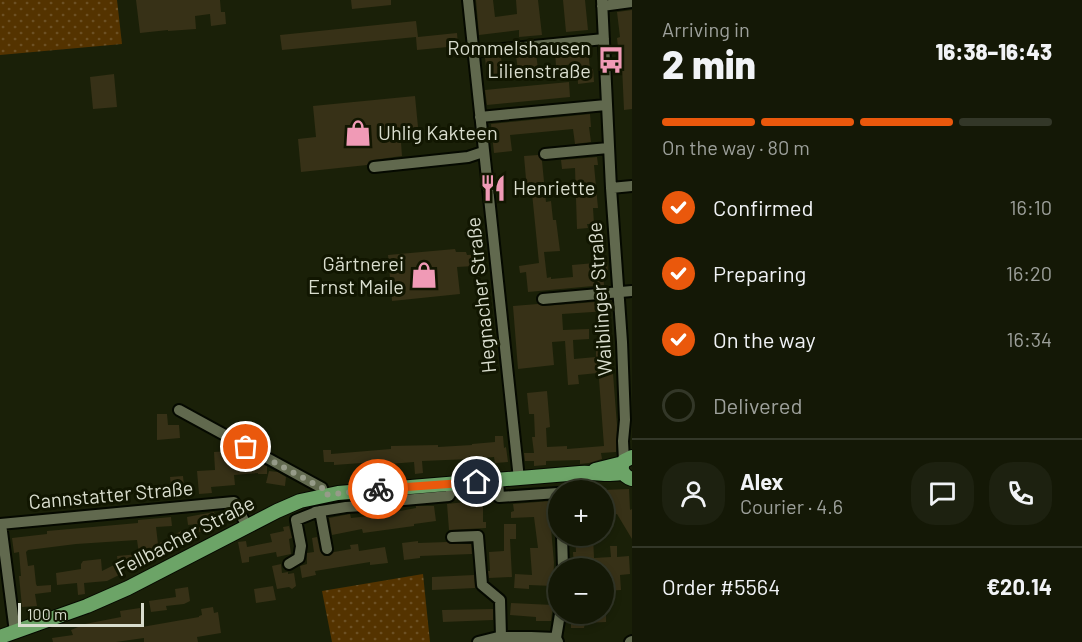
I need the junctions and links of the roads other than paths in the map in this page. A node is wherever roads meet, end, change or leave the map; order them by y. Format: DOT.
graph roads {
  1 [pos="468,0"];
  2 [pos="632,2"];
  3 [pos="602,3"];
  4 [pos="604,39"];
  5 [pos="474,52"];
  6 [pos="606,105"];
  7 [pos="480,117"];
  8 [pos="608,148"];
  9 [pos="483,152"];
  10 [pos="545,154"];
  11 [pos="374,167"];
  12 [pos="632,186"];
  13 [pos="611,188"];
  14 [pos="632,291"];
  15 [pos="619,292"];
  16 [pos="543,299"];
  17 [pos="179,410"];
  18 [pos="626,420"];
  19 [pos="632,437"];
  20 [pos="627,466"];
  21 [pos="560,475"];
  22 [pos="519,479"];
  23 [pos="498,480"];
  24 [pos="560,480"];
  25 [pos="456,483"];
  26 [pos="392,488"];
  27 [pos="548,493"];
  28 [pos="324,495"];
  29 [pos="404,500"];
  30 [pos="317,512"];
  31 [pos="0,524"];
  32 [pos="247,526"];
  33 [pos="452,537"];
  34 [pos="327,549"];
  35 [pos="289,564"];
  36 [pos="559,624"];
  37 [pos="15,632"];
  38 [pos="0,637"];
  39 [pos="501,637"];
  40 [pos="557,640"];
  41 [pos="478,642"];
  1 -- 5 [label="street, Hegnacher Straße"];
  2 -- 3 [label="street"];
  3 -- 4 [label="street, Waiblinger Straße"];
  4 -- 5 [label="street"];
  4 -- 6 [label="street, Waiblinger Straße"];
  5 -- 7 [label="street, Hegnacher Straße"];
  6 -- 7 [label="street"];
  6 -- 8 [label="street, Waiblinger Straße"];
  7 -- 9 [label="street, Hegnacher Straße"];
  8 -- 10 [label="street"];
  8 -- 13 [label="street, Waiblinger Straße"];
  9 -- 11 [label="street"];
  9 -- 22 [label="street, Hegnacher Straße"];
  12 -- 13 [label="street"];
  13 -- 15 [label="street, Waiblinger Straße"];
  14 -- 15 [label="street"];
  15 -- 16 [label="street"];
  15 -- 18 [label="street, Waiblinger Straße"];
  17 -- 28 [label="street"];
  18 -- 19 [label="street, Waiblinger Straße"];
  18 -- 20 [label="street, Waiblinger Straße"];
  20 -- 21 [label="main road, Fellbacher Straße"];
  21 -- 22 [label="main road, Fellbacher Straße"];
  21 -- 24 [label="street"];
  22 -- 23 [label="main road, Fellbacher Straße"];
  23 -- 25 [label="main road, Fellbacher Straße"];
  23 -- 27 [label="street"];
  25 -- 26 [label="main road, Fellbacher Straße"];
  25 -- 29 [label="street, Fellbacher Straße"];
  26 -- 28 [label="main road, Fellbacher Straße"];
  26 -- 30 [label="street"];
  28 -- 32 [label="main road, Fellbacher Straße"];
  30 -- 34 [label="street"];
  30 -- 35 [label="street"];
  31 -- 32 [label="street, Cannstatter Straße"];
  31 -- 37 [label="street"];
  32 -- 37 [label="main road, Fellbacher Straße"];
  33 -- 39 [label="street"];
  36 -- 40 [label="street"];
  37 -- 38 [label="main road, Fellbacher Straße"];
  39 -- 40 [label="street"];
  39 -- 41 [label="street"];
}
